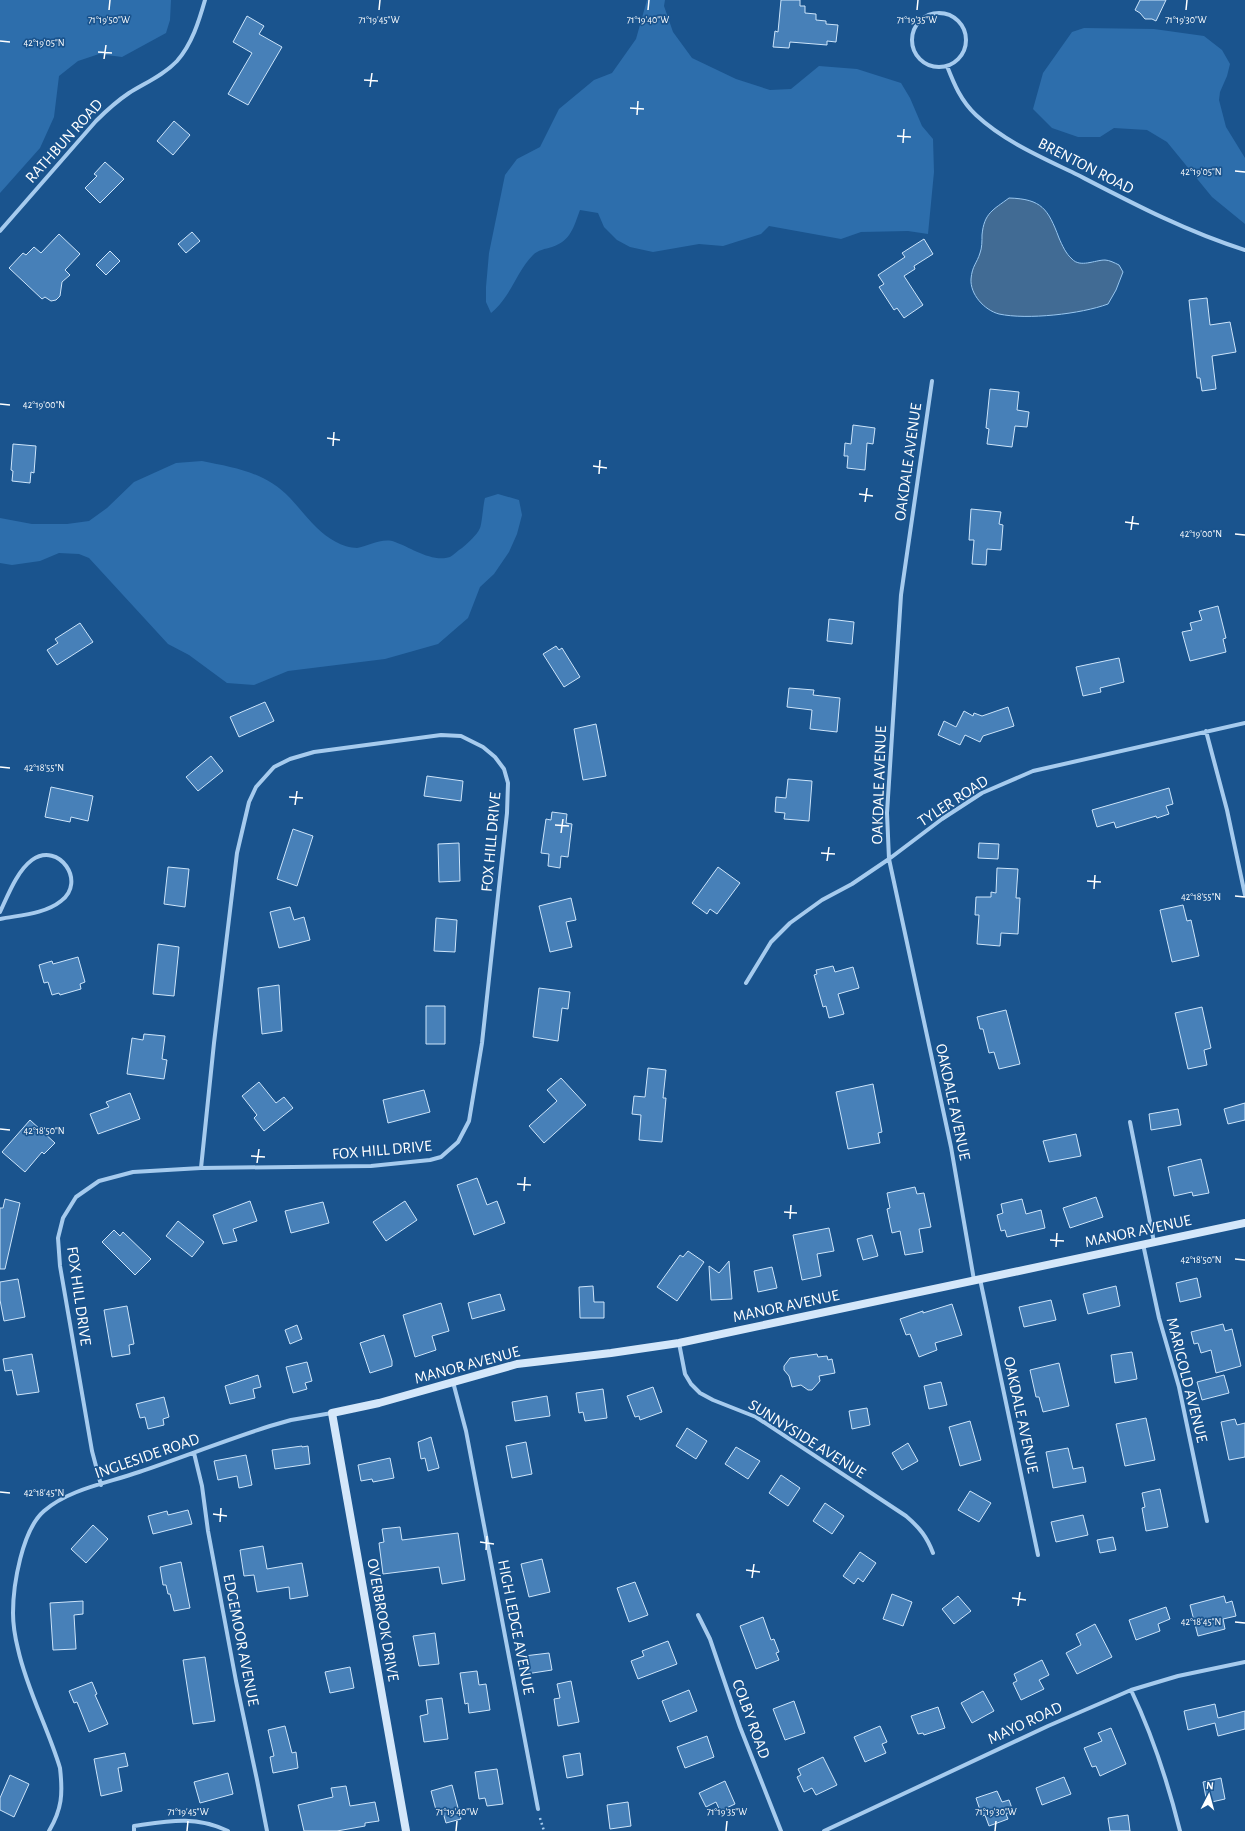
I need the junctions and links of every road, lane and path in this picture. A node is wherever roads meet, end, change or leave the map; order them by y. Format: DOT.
graph roads {
  1 [pos="205,0"];
  2 [pos="948,66"];
  3 [pos="0,231"];
  4 [pos="1245,250"];
  5 [pos="932,381"];
  6 [pos="1245,723"];
  7 [pos="1206,731"];
  8 [pos="889,859"];
  9 [pos="1245,895"];
  10 [pos="0,912"];
  11 [pos="0,919"];
  12 [pos="746,983"];
  13 [pos="1130,1122"];
  14 [pos="201,1168"];
  15 [pos="1245,1223"];
  16 [pos="1154,1242"];
  17 [pos="1143,1244"];
  18 [pos="977,1280"];
  19 [pos="679,1343"];
  20 [pos="453,1382"];
  21 [pos="332,1413"];
  22 [pos="194,1453"];
  23 [pos="101,1485"];
  24 [pos="1207,1521"];
  25 [pos="933,1553"];
  26 [pos="1038,1555"];
  27 [pos="698,1615"];
  28 [pos="1245,1662"];
  29 [pos="1131,1690"];
  30 [pos="538,1809"];
  31 [pos="134,1829"];
  32 [pos="49,1831"];
  33 [pos="228,1831"];
  34 [pos="267,1831"];
  35 [pos="406,1831"];
  36 [pos="544,1831"];
  37 [pos="780,1831"];
  38 [pos="824,1831"];
  39 [pos="1180,1831"];
  1 -- 3 [label="street, RATHBUN ROAD"];
  2 -- 2 [label="street"];
  2 -- 4 [label="street, BRENTON ROAD"];
  5 -- 8 [label="street, OAKDALE AVENUE"];
  6 -- 7 [label="street, TYLER ROAD"];
  7 -- 8 [label="street, TYLER ROAD"];
  7 -- 9 [label="street"];
  8 -- 12 [label="street, TYLER ROAD"];
  8 -- 18 [label="street, OAKDALE AVENUE"];
  10 -- 11 [label="street"];
  13 -- 16 [label="street"];
  14 -- 14 [label="street, FOX HILL DRIVE"];
  14 -- 23 [label="street, FOX HILL DRIVE"];
  15 -- 16 [label="street, MANOR AVENUE"];
  16 -- 17 [label="street, MANOR AVENUE"];
  17 -- 18 [label="street, MANOR AVENUE"];
  17 -- 24 [label="street, MARIGOLD AVENUE"];
  18 -- 19 [label="street, MANOR AVENUE"];
  18 -- 26 [label="street, OAKDALE AVENUE"];
  19 -- 20 [label="street, MANOR AVENUE"];
  19 -- 25 [label="street, SUNNYSIDE AVENUE"];
  20 -- 21 [label="street, MANOR AVENUE"];
  20 -- 30 [label="street, HIGH LEDGE AVENUE"];
  21 -- 22 [label="street, INGLESIDE ROAD"];
  21 -- 35 [label="street, OVERBROOK DRIVE"];
  22 -- 23 [label="street, INGLESIDE ROAD"];
  22 -- 34 [label="street, EDGEMOOR AVENUE"];
  23 -- 32 [label="street, INGLESIDE ROAD"];
  27 -- 37 [label="street, COLBY ROAD"];
  28 -- 29 [label="street, MAYO ROAD"];
  29 -- 38 [label="street, MAYO ROAD"];
  29 -- 39 [label="street"];
  30 -- 36 [label="path"];
  31 -- 33 [label="street"];
}
